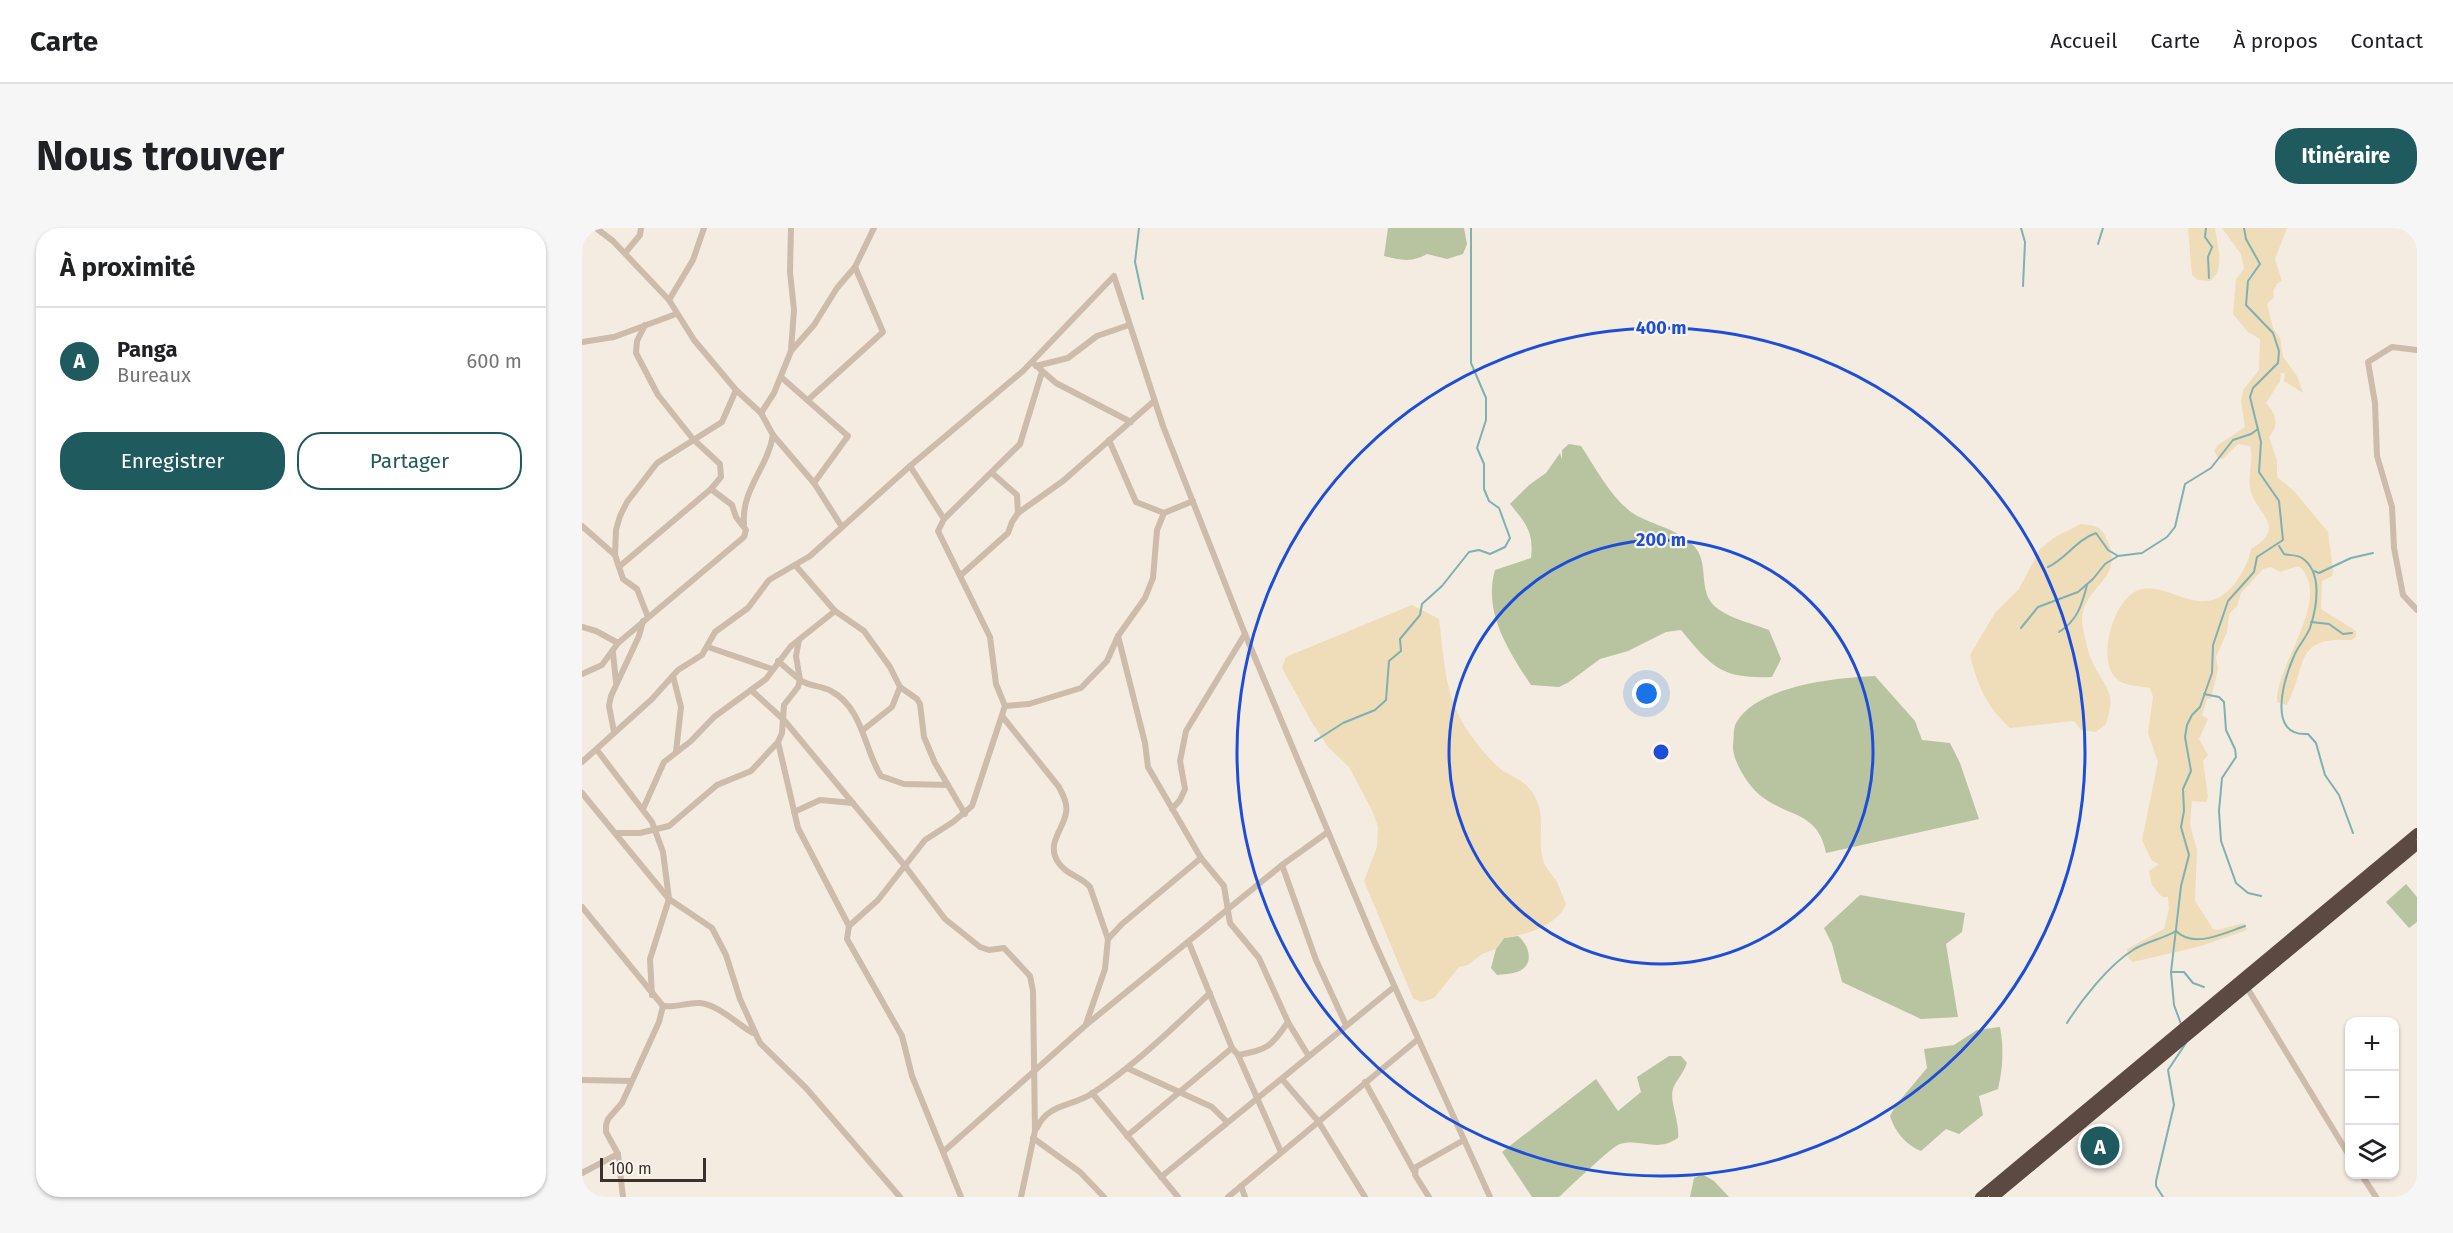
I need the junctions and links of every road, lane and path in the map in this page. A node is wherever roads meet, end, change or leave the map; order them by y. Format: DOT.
graph roads {
  1 [pos="596,228"];
  2 [pos="641,228"];
  3 [pos="705,228"];
  4 [pos="791,228"];
  5 [pos="874,228"];
  6 [pos="625,253"];
  7 [pos="855,267"];
  8 [pos="669,300"];
  9 [pos="676,314"];
  10 [pos="645,325"];
  11 [pos="1129,325"];
  12 [pos="582,342"];
  13 [pos="2417,350"];
  14 [pos="791,351"];
  15 [pos="1034,364"];
  16 [pos="1042,372"];
  17 [pos="781,377"];
  18 [pos="736,390"];
  19 [pos="809,399"];
  20 [pos="1154,401"];
  21 [pos="761,413"];
  22 [pos="1131,422"];
  23 [pos="773,435"];
  24 [pos="693,439"];
  25 [pos="1109,440"];
  26 [pos="910,466"];
  27 [pos="992,473"];
  28 [pos="814,483"];
  29 [pos="711,489"];
  30 [pos="1193,501"];
  31 [pos="1018,513"];
  32 [pos="1164,513"];
  33 [pos="944,519"];
  34 [pos="744,525"];
  35 [pos="582,526"];
  36 [pos="842,527"];
  37 [pos="615,555"];
  38 [pos="620,566"];
  39 [pos="796,566"];
  40 [pos="961,575"];
  41 [pos="2417,610"];
  42 [pos="835,611"];
  43 [pos="646,619"];
  44 [pos="582,627"];
  45 [pos="1245,634"];
  46 [pos="1119,636"];
  47 [pos="799,640"];
  48 [pos="618,643"];
  49 [pos="708,647"];
  50 [pos="613,652"];
  51 [pos="778,661"];
  52 [pos="772,669"];
  53 [pos="582,674"];
  54 [pos="673,676"];
  55 [pos="800,680"];
  56 [pos="616,682"];
  57 [pos="900,687"];
  58 [pos="751,690"];
  59 [pos="1005,706"];
  60 [pos="1002,716"];
  61 [pos="784,720"];
  62 [pos="863,730"];
  63 [pos="614,732"];
  64 [pos="778,741"];
  65 [pos="597,750"];
  66 [pos="676,752"];
  67 [pos="582,762"];
  68 [pos="948,785"];
  69 [pos="582,793"];
  70 [pos="854,804"];
  71 [pos="643,809"];
  72 [pos="1172,809"];
  73 [pos="794,812"];
  74 [pos="965,814"];
  75 [pos="656,831"];
  76 [pos="1328,832"];
  77 [pos="617,833"];
  78 [pos="2417,833"];
  79 [pos="2417,845"];
  80 [pos="1201,858"];
  81 [pos="1282,865"];
  82 [pos="905,866"];
  83 [pos="669,899"];
  84 [pos="582,907"];
  85 [pos="1227,911"];
  86 [pos="849,926"];
  87 [pos="1108,939"];
  88 [pos="1189,943"];
  89 [pos="2246,986"];
  90 [pos="1394,987"];
  91 [pos="1210,993"];
  92 [pos="652,995"];
  93 [pos="663,1006"];
  94 [pos="1288,1022"];
  95 [pos="1086,1025"];
  96 [pos="1346,1025"];
  97 [pos="753,1033"];
  98 [pos="1417,1040"];
  99 [pos="1232,1048"];
  100 [pos="1238,1055"];
  101 [pos="1308,1055"];
  102 [pos="1126,1068"];
  103 [pos="1034,1073"];
  104 [pos="1282,1079"];
  105 [pos="582,1080"];
  106 [pos="631,1081"];
  107 [pos="1365,1082"];
  108 [pos="1092,1093"];
  109 [pos="1178,1093"];
  110 [pos="1256,1097"];
  111 [pos="1318,1121"];
  112 [pos="1227,1122"];
  113 [pos="1034,1135"];
  114 [pos="1127,1136"];
  115 [pos="1464,1140"];
  116 [pos="2345,1150"];
  117 [pos="943,1152"];
  118 [pos="1281,1152"];
  119 [pos="618,1154"];
  120 [pos="1414,1171"];
  121 [pos="582,1173"];
  122 [pos="1161,1177"];
  123 [pos="2364,1179"];
  124 [pos="1241,1186"];
  125 [pos="623,1197"];
  126 [pos="900,1197"];
  127 [pos="961,1197"];
  128 [pos="1021,1197"];
  129 [pos="1104,1197"];
  130 [pos="1178,1197"];
  131 [pos="1228,1197"];
  132 [pos="1245,1197"];
  133 [pos="1365,1197"];
  134 [pos="1429,1197"];
  135 [pos="1490,1197"];
  136 [pos="1980,1197"];
  137 [pos="1994,1197"];
  138 [pos="2376,1197"];
  1 -- 6 [label="street"];
  2 -- 6 [label="street"];
  3 -- 8 [label="street"];
  4 -- 14 [label="street"];
  5 -- 7 [label="street"];
  6 -- 8 [label="street"];
  7 -- 14 [label="street"];
  7 -- 19 [label="street"];
  8 -- 9 [label="street"];
  9 -- 10 [label="street"];
  9 -- 18 [label="street"];
  10 -- 12 [label="street"];
  10 -- 24 [label="street"];
  11 -- 15 [label="street"];
  11 -- 15 [label="street"];
  11 -- 20 [label="street"];
  13 -- 41 [label="street"];
  14 -- 17 [label="street"];
  15 -- 16 [label="street"];
  15 -- 26 [label="street"];
  16 -- 22 [label="street"];
  16 -- 27 [label="street"];
  17 -- 19 [label="street"];
  17 -- 21 [label="street"];
  18 -- 21 [label="street"];
  18 -- 24 [label="street"];
  19 -- 28 [label="street"];
  20 -- 22 [label="street"];
  20 -- 30 [label="street"];
  21 -- 23 [label="street"];
  22 -- 25 [label="street"];
  23 -- 28 [label="street"];
  23 -- 34 [label="street"];
  24 -- 29 [label="street"];
  24 -- 37 [label="street"];
  25 -- 31 [label="street"];
  25 -- 32 [label="street"];
  26 -- 33 [label="street"];
  26 -- 36 [label="street"];
  27 -- 31 [label="street"];
  27 -- 33 [label="street"];
  28 -- 36 [label="street"];
  29 -- 34 [label="street"];
  29 -- 38 [label="street"];
  30 -- 32 [label="street"];
  30 -- 45 [label="street"];
  31 -- 40 [label="street"];
  32 -- 46 [label="street"];
  33 -- 40 [label="street"];
  34 -- 43 [label="street"];
  35 -- 37 [label="street"];
  36 -- 39 [label="street"];
  37 -- 38 [label="street"];
  38 -- 43 [label="street"];
  39 -- 42 [label="street"];
  39 -- 49 [label="street"];
  40 -- 59 [label="street"];
  42 -- 47 [label="street"];
  42 -- 57 [label="street"];
  43 -- 48 [label="street"];
  43 -- 56 [label="street"];
  44 -- 48 [label="street"];
  45 -- 72 [label="street"];
  45 -- 76 [label="street"];
  46 -- 59 [label="street"];
  46 -- 72 [label="street"];
  47 -- 51 [label="street"];
  47 -- 55 [label="street"];
  48 -- 50 [label="street"];
  49 -- 52 [label="street"];
  49 -- 54 [label="street"];
  50 -- 53 [label="street"];
  50 -- 56 [label="street"];
  51 -- 52 [label="street"];
  51 -- 55 [label="street"];
  52 -- 58 [label="street"];
  54 -- 63 [label="street"];
  54 -- 66 [label="street"];
  55 -- 61 [label="street"];
  55 -- 62 [label="street"];
  56 -- 63 [label="street"];
  57 -- 62 [label="street"];
  57 -- 68 [label="street"];
  58 -- 61 [label="street"];
  58 -- 66 [label="street"];
  59 -- 60 [label="street"];
  60 -- 74 [label="street"];
  60 -- 87 [label="street"];
  61 -- 64 [label="street"];
  61 -- 70 [label="street"];
  62 -- 68 [label="street"];
  63 -- 65 [label="street"];
  64 -- 73 [label="street"];
  64 -- 75 [label="street"];
  65 -- 67 [label="street"];
  65 -- 71 [label="street"];
  66 -- 71 [label="street"];
  68 -- 74 [label="street"];
  69 -- 77 [label="street"];
  70 -- 73 [label="street"];
  70 -- 82 [label="street"];
  71 -- 75 [label="street"];
  72 -- 80 [label="street"];
  73 -- 86 [label="street"];
  74 -- 82 [label="street"];
  75 -- 77 [label="street"];
  75 -- 83 [label="street"];
  76 -- 81 [label="street"];
  76 -- 90 [label="street"];
  77 -- 83 [label="street"];
  78 -- 136 [label="highway"];
  79 -- 89 [label="highway"];
  80 -- 85 [label="street"];
  80 -- 87 [label="street"];
  81 -- 85 [label="street"];
  81 -- 96 [label="street"];
  82 -- 86 [label="street"];
  82 -- 103 [label="street"];
  83 -- 92 [label="street"];
  83 -- 97 [label="street"];
  84 -- 92 [label="street"];
  85 -- 88 [label="street"];
  85 -- 94 [label="street"];
  86 -- 117 [label="street"];
  87 -- 95 [label="street"];
  88 -- 91 [label="street"];
  88 -- 95 [label="street"];
  89 -- 116 [label="street"];
  89 -- 137 [label="highway"];
  90 -- 96 [label="street"];
  90 -- 98 [label="street"];
  91 -- 99 [label="street"];
  91 -- 102 [label="street"];
  92 -- 93 [label="street"];
  93 -- 97 [label="street"];
  93 -- 106 [label="street"];
  94 -- 100 [label="street"];
  94 -- 101 [label="street"];
  95 -- 103 [label="street"];
  96 -- 101 [label="street"];
  97 -- 126 [label="street"];
  98 -- 107 [label="street"];
  98 -- 115 [label="street"];
  99 -- 100 [label="street"];
  99 -- 109 [label="street"];
  100 -- 110 [label="street"];
  101 -- 104 [label="street"];
  102 -- 108 [label="street"];
  102 -- 109 [label="street"];
  103 -- 113 [label="street"];
  103 -- 117 [label="street"];
  104 -- 110 [label="street"];
  104 -- 111 [label="street"];
  105 -- 106 [label="street"];
  106 -- 119 [label="street"];
  107 -- 111 [label="street"];
  107 -- 120 [label="street"];
  108 -- 113 [label="street"];
  108 -- 114 [label="street"];
  109 -- 112 [label="street"];
  109 -- 114 [label="street"];
  110 -- 112 [label="street"];
  110 -- 118 [label="street"];
  111 -- 118 [label="street"];
  111 -- 133 [label="street"];
  112 -- 122 [label="street"];
  113 -- 128 [label="street"];
  113 -- 129 [label="street"];
  114 -- 122 [label="street"];
  115 -- 120 [label="street"];
  115 -- 135 [label="street"];
  117 -- 127 [label="street"];
  118 -- 124 [label="street"];
  119 -- 121 [label="street"];
  119 -- 125 [label="street"];
  120 -- 134 [label="street"];
  122 -- 130 [label="street"];
  123 -- 138 [label="street"];
  124 -- 131 [label="street"];
  124 -- 132 [label="street"];
}
